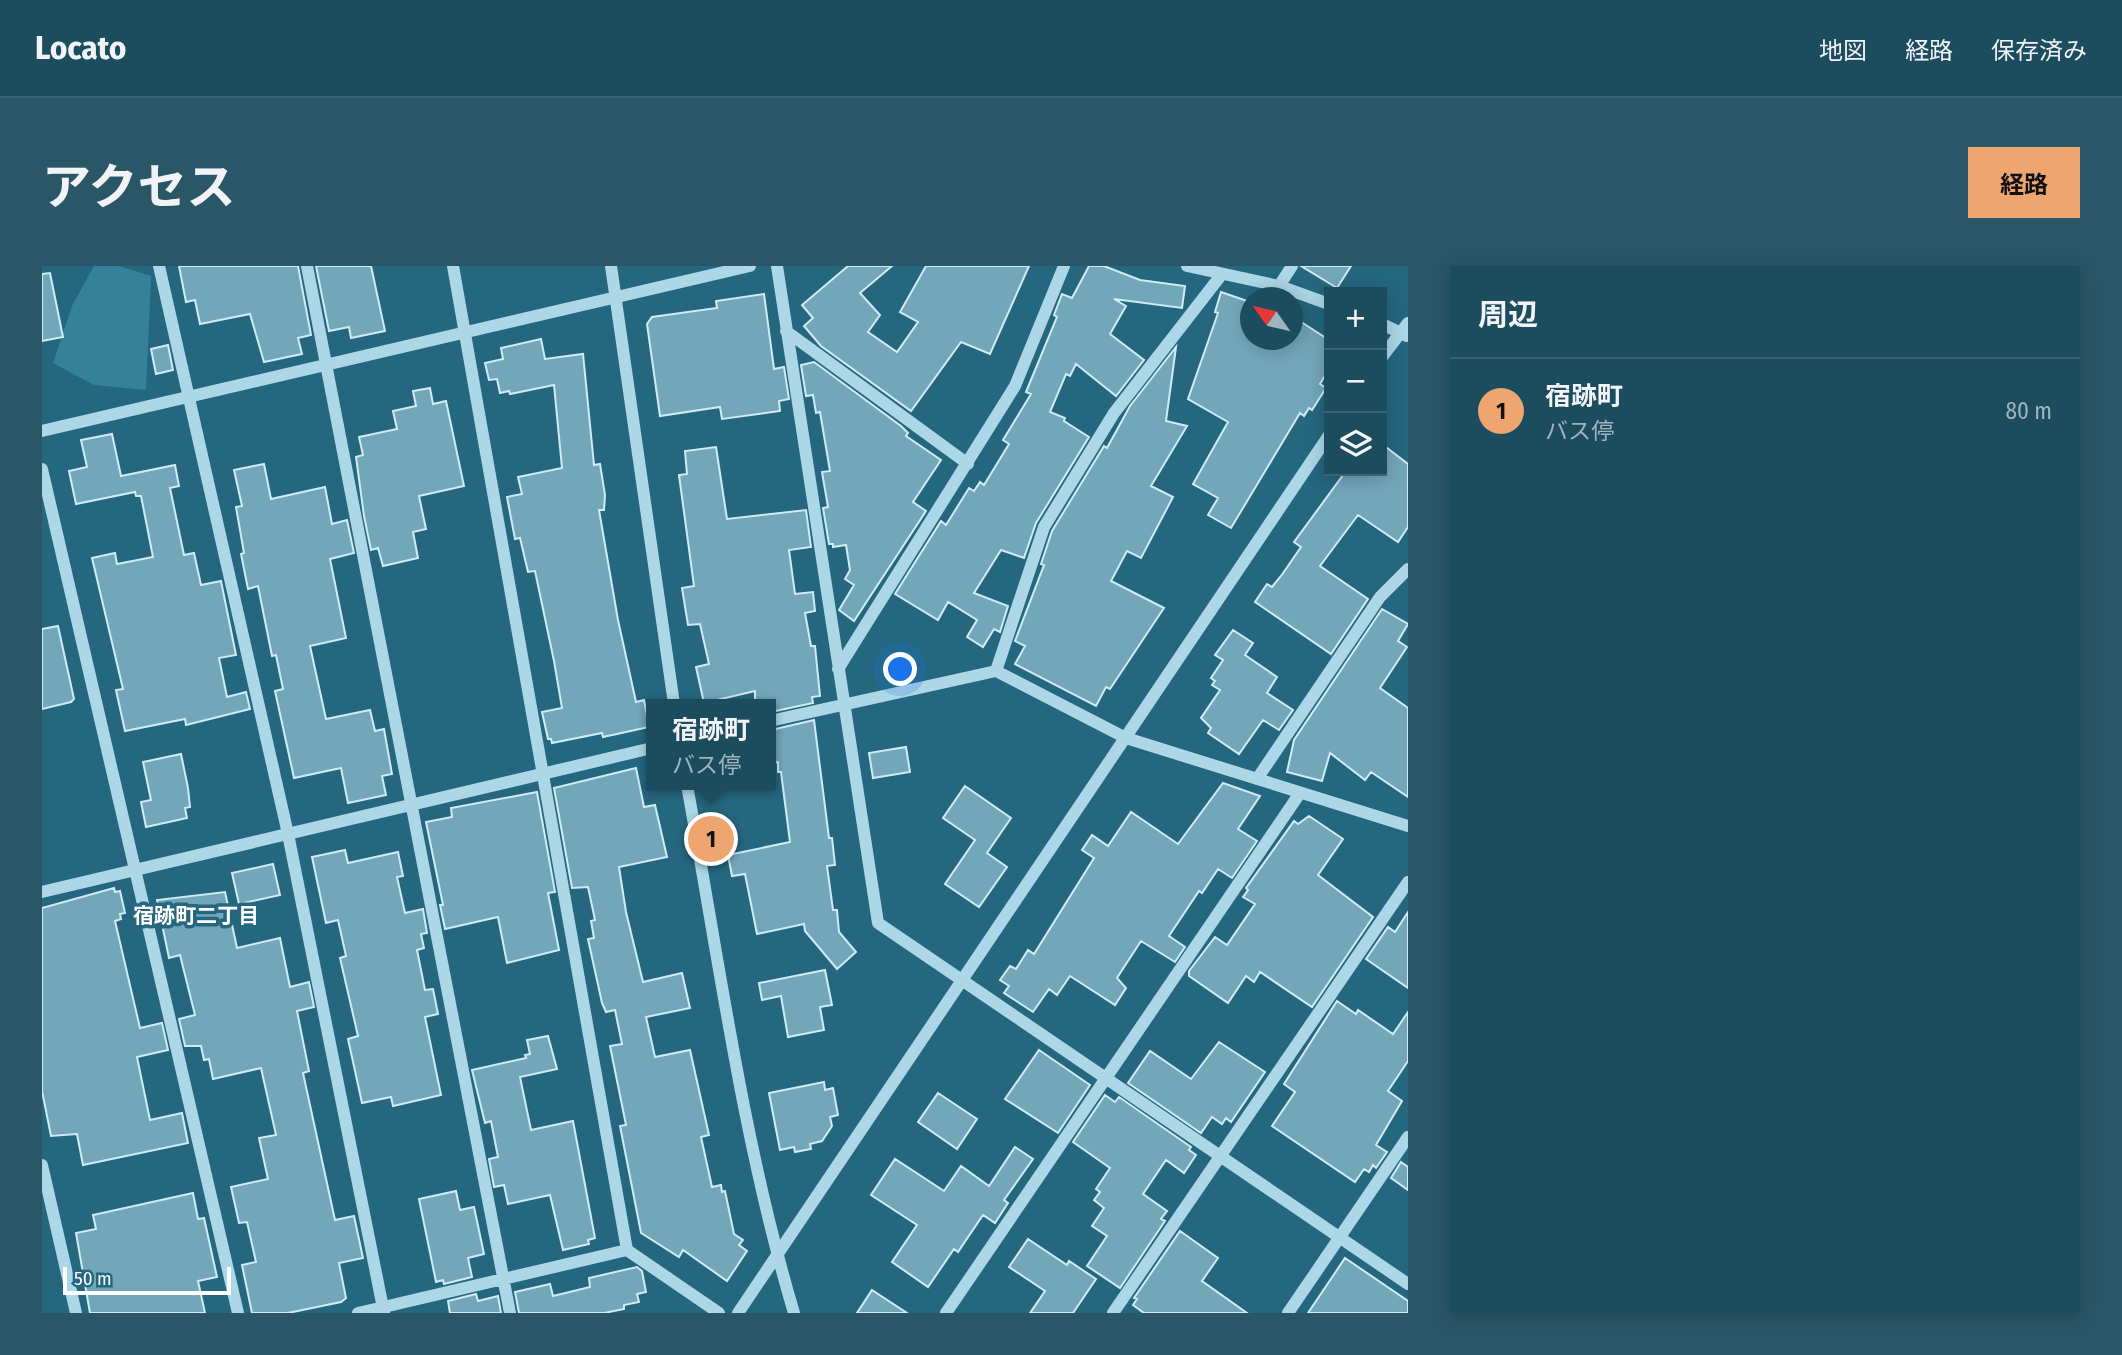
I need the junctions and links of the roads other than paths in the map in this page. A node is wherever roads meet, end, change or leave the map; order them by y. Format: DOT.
graph roads {
  1 [pos="159,266"];
  2 [pos="307,266"];
  3 [pos="453,266"];
  4 [pos="611,266"];
  5 [pos="750,266"];
  6 [pos="777,266"];
  7 [pos="1064,266"];
  8 [pos="1187,266"];
  9 [pos="1292,266"];
  10 [pos="1222,274"];
  11 [pos="1279,286"];
  12 [pos="616,298"];
  13 [pos="1324,302"];
  14 [pos="1387,325"];
  15 [pos="1406,330"];
  16 [pos="786,331"];
  17 [pos="465,333"];
  18 [pos="1387,351"];
  19 [pos="326,365"];
  20 [pos="189,397"];
  21 [pos="42,431"];
  22 [pos="1324,442"];
  23 [pos="968,464"];
  24 [pos="42,468"];
  25 [pos="1408,569"];
  26 [pos="838,669"];
  27 [pos="996,671"];
  28 [pos="673,699"];
  29 [pos="843,705"];
  30 [pos="776,720"];
  31 [pos="1126,738"];
  32 [pos="646,749"];
  33 [pos="541,774"];
  34 [pos="1257,779"];
  35 [pos="688,790"];
  36 [pos="1300,793"];
  37 [pos="411,805"];
  38 [pos="1408,826"];
  39 [pos="288,834"];
  40 [pos="135,870"];
  41 [pos="1408,882"];
  42 [pos="42,892"];
  43 [pos="964,981"];
  44 [pos="1105,1078"];
  45 [pos="1408,1137"];
  46 [pos="1221,1157"];
  47 [pos="42,1166"];
  48 [pos="1340,1237"];
  49 [pos="627,1250"];
  50 [pos="777,1257"];
  51 [pos="504,1279"];
  52 [pos="1408,1284"];
  53 [pos="384,1310"];
  54 [pos="76,1313"];
  55 [pos="238,1313"];
  56 [pos="358,1313"];
  57 [pos="510,1313"];
  58 [pos="719,1313"];
  59 [pos="738,1313"];
  60 [pos="794,1313"];
  61 [pos="946,1313"];
  62 [pos="1113,1313"];
  63 [pos="1288,1313"];
  1 -- 20 [label="street"];
  2 -- 19 [label="street"];
  3 -- 17 [label="street"];
  4 -- 12 [label="street"];
  5 -- 12 [label="street"];
  6 -- 16 [label="street"];
  7 -- 23 [label="street"];
  8 -- 10 [label="street"];
  9 -- 11 [label="street"];
  10 -- 11 [label="street"];
  10 -- 27 [label="street"];
  11 -- 13 [label="street"];
  12 -- 17 [label="street"];
  12 -- 28 [label="street"];
  14 -- 15 [label="street"];
  15 -- 18 [label="street"];
  16 -- 23 [label="street"];
  16 -- 26 [label="street"];
  17 -- 19 [label="street"];
  17 -- 33 [label="street"];
  19 -- 20 [label="street"];
  19 -- 37 [label="street"];
  20 -- 21 [label="street"];
  20 -- 39 [label="street"];
  22 -- 31 [label="street"];
  23 -- 26 [label="street"];
  24 -- 40 [label="street"];
  25 -- 34 [label="street"];
  26 -- 29 [label="street"];
  27 -- 29 [label="street"];
  27 -- 31 [label="street"];
  29 -- 30 [label="street"];
  29 -- 43 [label="street"];
  31 -- 34 [label="street"];
  31 -- 43 [label="street"];
  32 -- 33 [label="street"];
  33 -- 37 [label="street"];
  33 -- 49 [label="street"];
  34 -- 36 [label="street"];
  35 -- 50 [label="street"];
  36 -- 38 [label="street"];
  36 -- 44 [label="street"];
  37 -- 39 [label="street"];
  37 -- 51 [label="street"];
  39 -- 40 [label="street"];
  39 -- 53 [label="street"];
  40 -- 42 [label="street"];
  40 -- 55 [label="street"];
  41 -- 46 [label="street"];
  43 -- 44 [label="street"];
  43 -- 50 [label="street"];
  44 -- 46 [label="street"];
  44 -- 61 [label="street"];
  45 -- 48 [label="street"];
  46 -- 48 [label="street"];
  46 -- 62 [label="street"];
  47 -- 54 [label="street"];
  48 -- 52 [label="street"];
  48 -- 63 [label="street"];
  49 -- 51 [label="street"];
  49 -- 58 [label="street"];
  50 -- 59 [label="street"];
  50 -- 60 [label="street"];
  51 -- 53 [label="street"];
  51 -- 57 [label="street"];
  53 -- 56 [label="street"];
}
